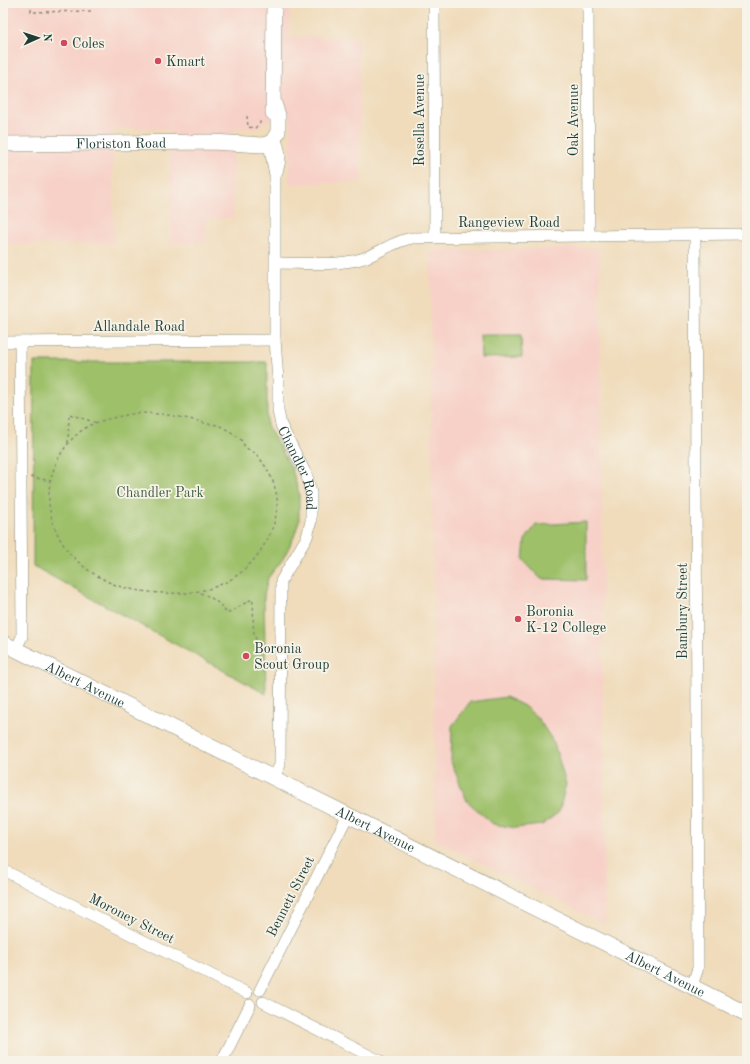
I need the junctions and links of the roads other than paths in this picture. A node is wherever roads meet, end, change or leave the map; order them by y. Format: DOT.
graph roads {
  1 [pos="274,3"];
  2 [pos="434,3"];
  3 [pos="588,3"];
  4 [pos="270,138"];
  5 [pos="3,144"];
  6 [pos="694,234"];
  7 [pos="747,234"];
  8 [pos="589,236"];
  9 [pos="435,237"];
  10 [pos="276,263"];
  11 [pos="275,340"];
  12 [pos="3,342"];
  13 [pos="20,342"];
  14 [pos="9,647"];
  15 [pos="273,779"];
  16 [pos="348,815"];
  17 [pos="3,870"];
  18 [pos="692,986"];
  19 [pos="260,990"];
  20 [pos="247,994"];
  21 [pos="263,1002"];
  22 [pos="250,1005"];
  23 [pos="747,1014"];
  24 [pos="222,1061"];
  25 [pos="380,1061"];
  1 -- 4 [label="main road"];
  2 -- 9 [label="street, Rosella Avenue"];
  3 -- 8 [label="street, Oak Avenue"];
  4 -- 5 [label="main road, Floriston Road"];
  4 -- 10 [label="street, Chandler Road"];
  6 -- 7 [label="street, Rangeview Road"];
  6 -- 8 [label="street, Rangeview Road"];
  6 -- 18 [label="street, Bambury Street"];
  8 -- 9 [label="street, Rangeview Road"];
  9 -- 10 [label="street, Rangeview Road"];
  10 -- 11 [label="street, Chandler Road"];
  11 -- 13 [label="street, Allandale Road"];
  11 -- 15 [label="street, Chandler Road"];
  12 -- 13 [label="street, Allandale Road"];
  13 -- 14 [label="street"];
  14 -- 15 [label="main road, Albert Avenue"];
  15 -- 16 [label="main road, Albert Avenue"];
  16 -- 18 [label="main road, Albert Avenue"];
  16 -- 19 [label="street, Bennett Street"];
  17 -- 20 [label="street, Moroney Street"];
  18 -- 23 [label="main road, Albert Avenue"];
  19 -- 20 [label="street"];
  19 -- 21 [label="street"];
  20 -- 22 [label="street"];
  21 -- 22 [label="street"];
  21 -- 25 [label="street"];
  22 -- 24 [label="street"];
}
